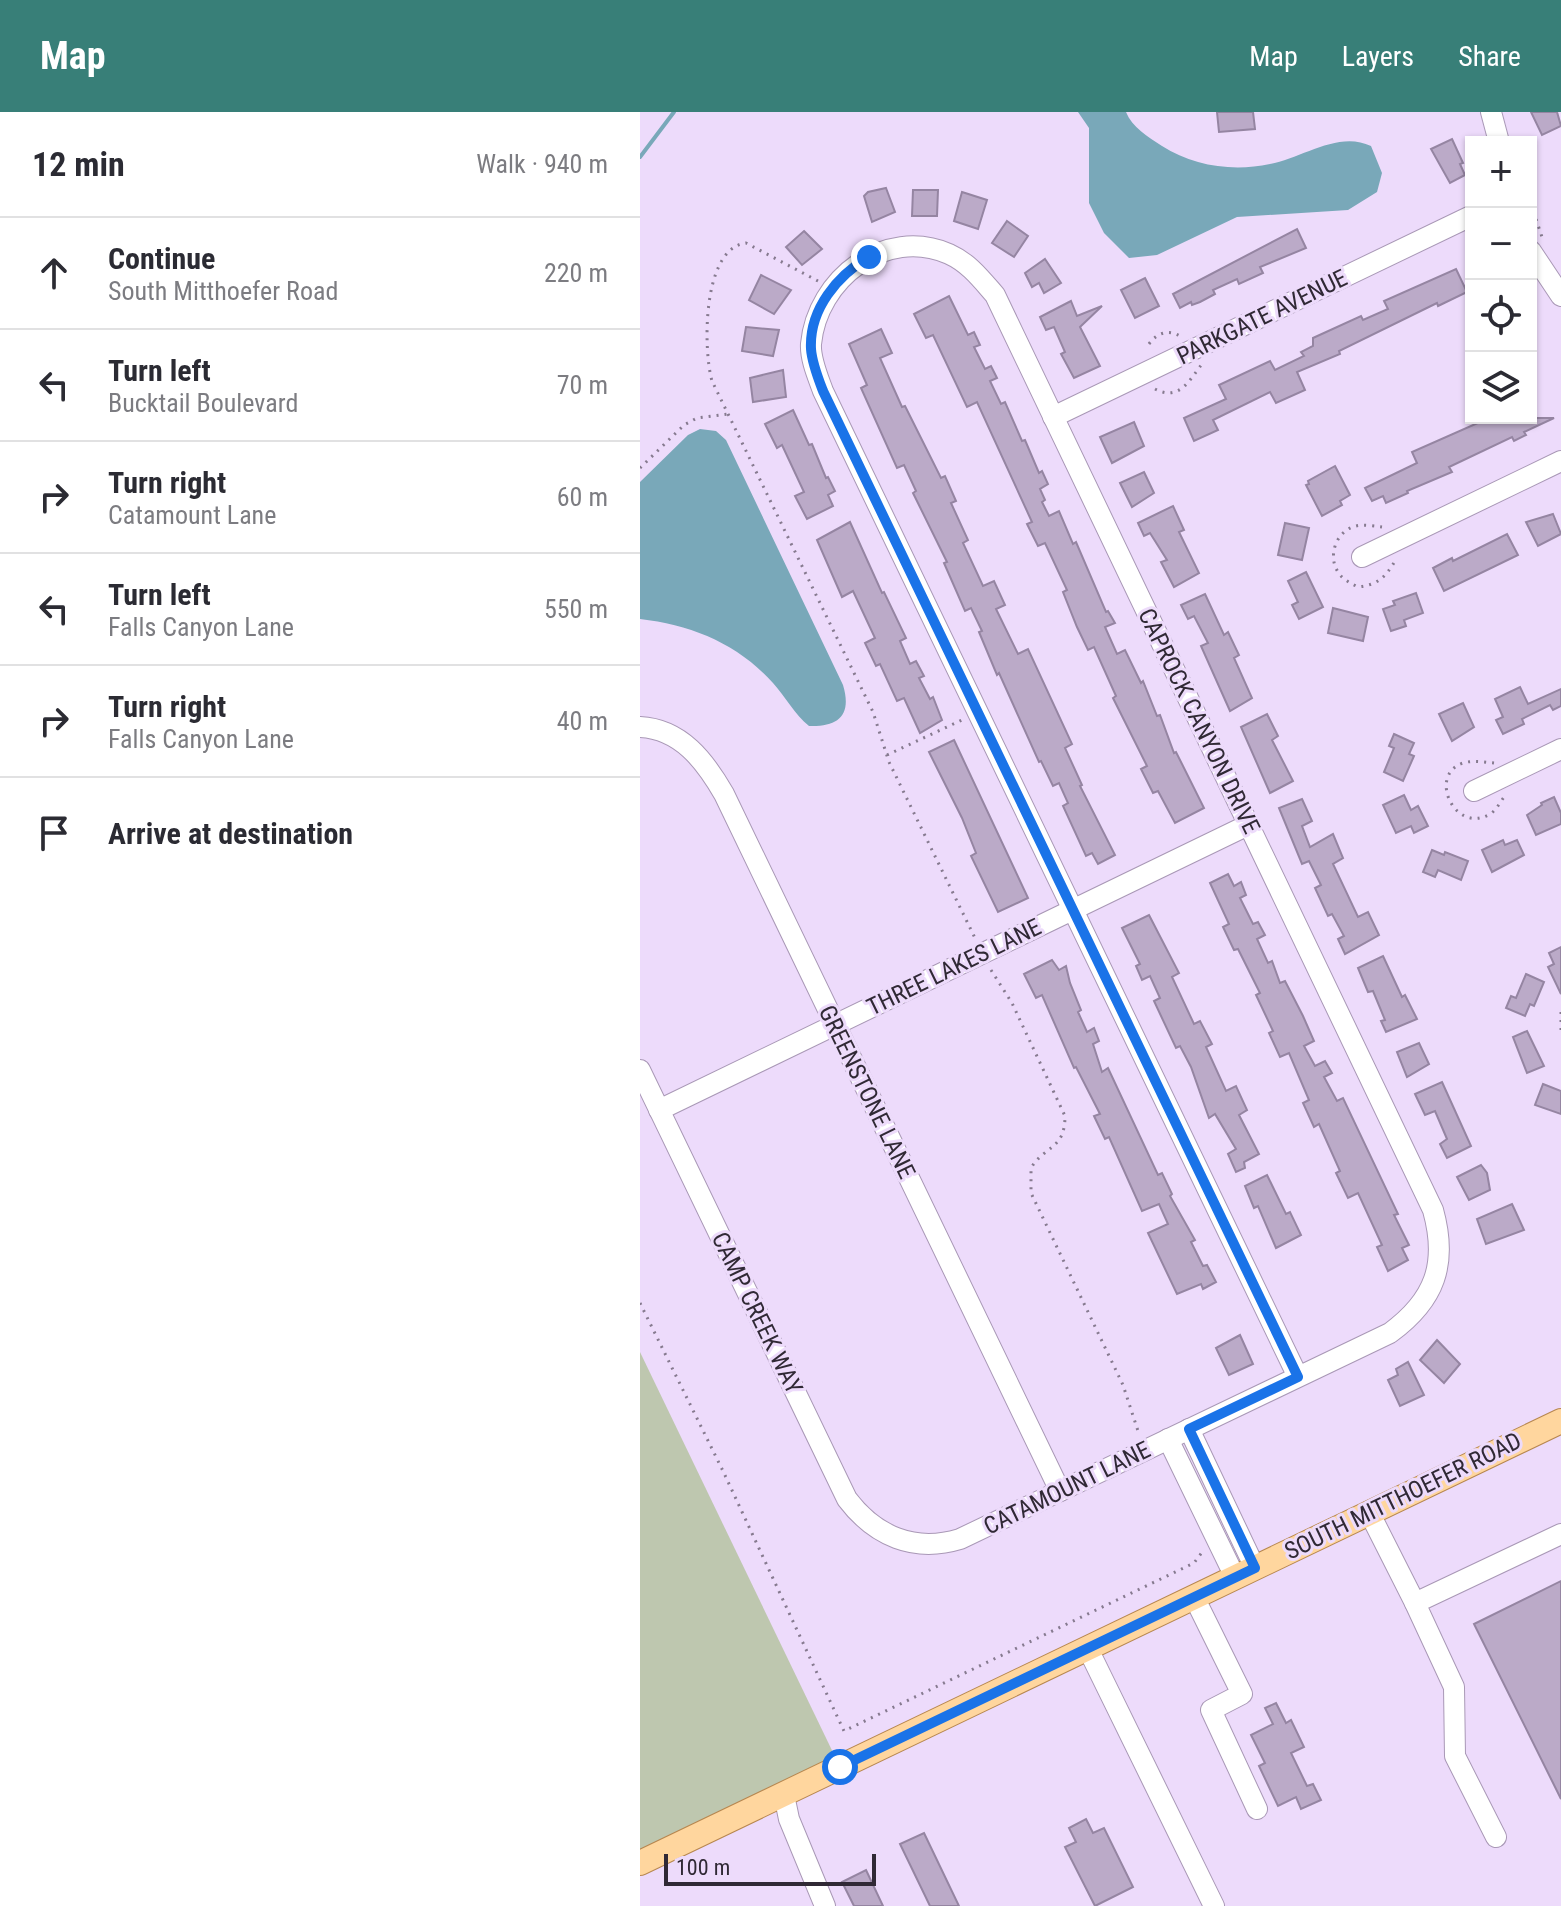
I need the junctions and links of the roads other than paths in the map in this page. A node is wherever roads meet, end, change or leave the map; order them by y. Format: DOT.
graph roads {
  1 [pos="1491,112"];
  2 [pos="1497,136"];
  3 [pos="1465,219"];
  4 [pos="1538,247"];
  5 [pos="1561,296"];
  6 [pos="1053,417"];
  7 [pos="1561,461"];
  8 [pos="1362,557"];
  9 [pos="640,727"];
  10 [pos="1561,749"];
  11 [pos="1474,791"];
  12 [pos="1248,825"];
  13 [pos="1072,910"];
  14 [pos="835,1025"];
  15 [pos="640,1070"];
  16 [pos="659,1110"];
  17 [pos="1433,1283"];
  18 [pos="1298,1377"];
  19 [pos="1561,1421"];
  20 [pos="1189,1429"];
  21 [pos="1168,1439"];
  22 [pos="1060,1491"];
  23 [pos="1369,1512"];
  24 [pos="1561,1534"];
  25 [pos="895,1539"];
  26 [pos="1245,1573"];
  27 [pos="1194,1597"];
  28 [pos="1415,1603"];
  29 [pos="1088,1649"];
  30 [pos="784,1795"];
  31 [pos="1257,1809"];
  32 [pos="1496,1837"];
  33 [pos="640,1863"];
  34 [pos="825,1906"];
  35 [pos="1214,1906"];
  1 -- 2 [label="street"];
  3 -- 6 [label="street, PARKGATE AVENUE"];
  4 -- 5 [label="street"];
  6 -- 12 [label="street, CAPROCK CANYON DRIVE"];
  6 -- 13 [label="street, CAPROCK CANYON DRIVE"];
  7 -- 8 [label="street"];
  9 -- 14 [label="street, GREENSTONE LANE"];
  10 -- 11 [label="street"];
  12 -- 13 [label="street, THREE LAKES LANE"];
  12 -- 17 [label="street, CAPROCK CANYON DRIVE"];
  13 -- 14 [label="street, THREE LAKES LANE"];
  13 -- 18 [label="street"];
  14 -- 16 [label="street, THREE LAKES LANE"];
  14 -- 22 [label="street, GREENSTONE LANE"];
  15 -- 16 [label="street, CAMP CREEK WAY"];
  16 -- 25 [label="street, CAMP CREEK WAY"];
  17 -- 18 [label="street, CATAMOUNT LANE"];
  18 -- 20 [label="street, CATAMOUNT LANE"];
  19 -- 23 [label="main road, SOUTH MITTHOEFER ROAD"];
  20 -- 21 [label="street, CATAMOUNT LANE"];
  20 -- 26 [label="street"];
  21 -- 22 [label="street, CATAMOUNT LANE"];
  21 -- 26 [label="street"];
  22 -- 25 [label="street, CATAMOUNT LANE"];
  23 -- 26 [label="main road, SOUTH MITTHOEFER ROAD"];
  23 -- 28 [label="street"];
  24 -- 28 [label="street"];
  26 -- 27 [label="main road, SOUTH MITTHOEFER ROAD"];
  27 -- 29 [label="main road, SOUTH MITTHOEFER ROAD"];
  27 -- 31 [label="street"];
  28 -- 32 [label="street"];
  29 -- 30 [label="main road, SOUTH MITTHOEFER ROAD"];
  29 -- 35 [label="street"];
  30 -- 33 [label="main road, SOUTH MITTHOEFER ROAD"];
  30 -- 34 [label="street"];
}
